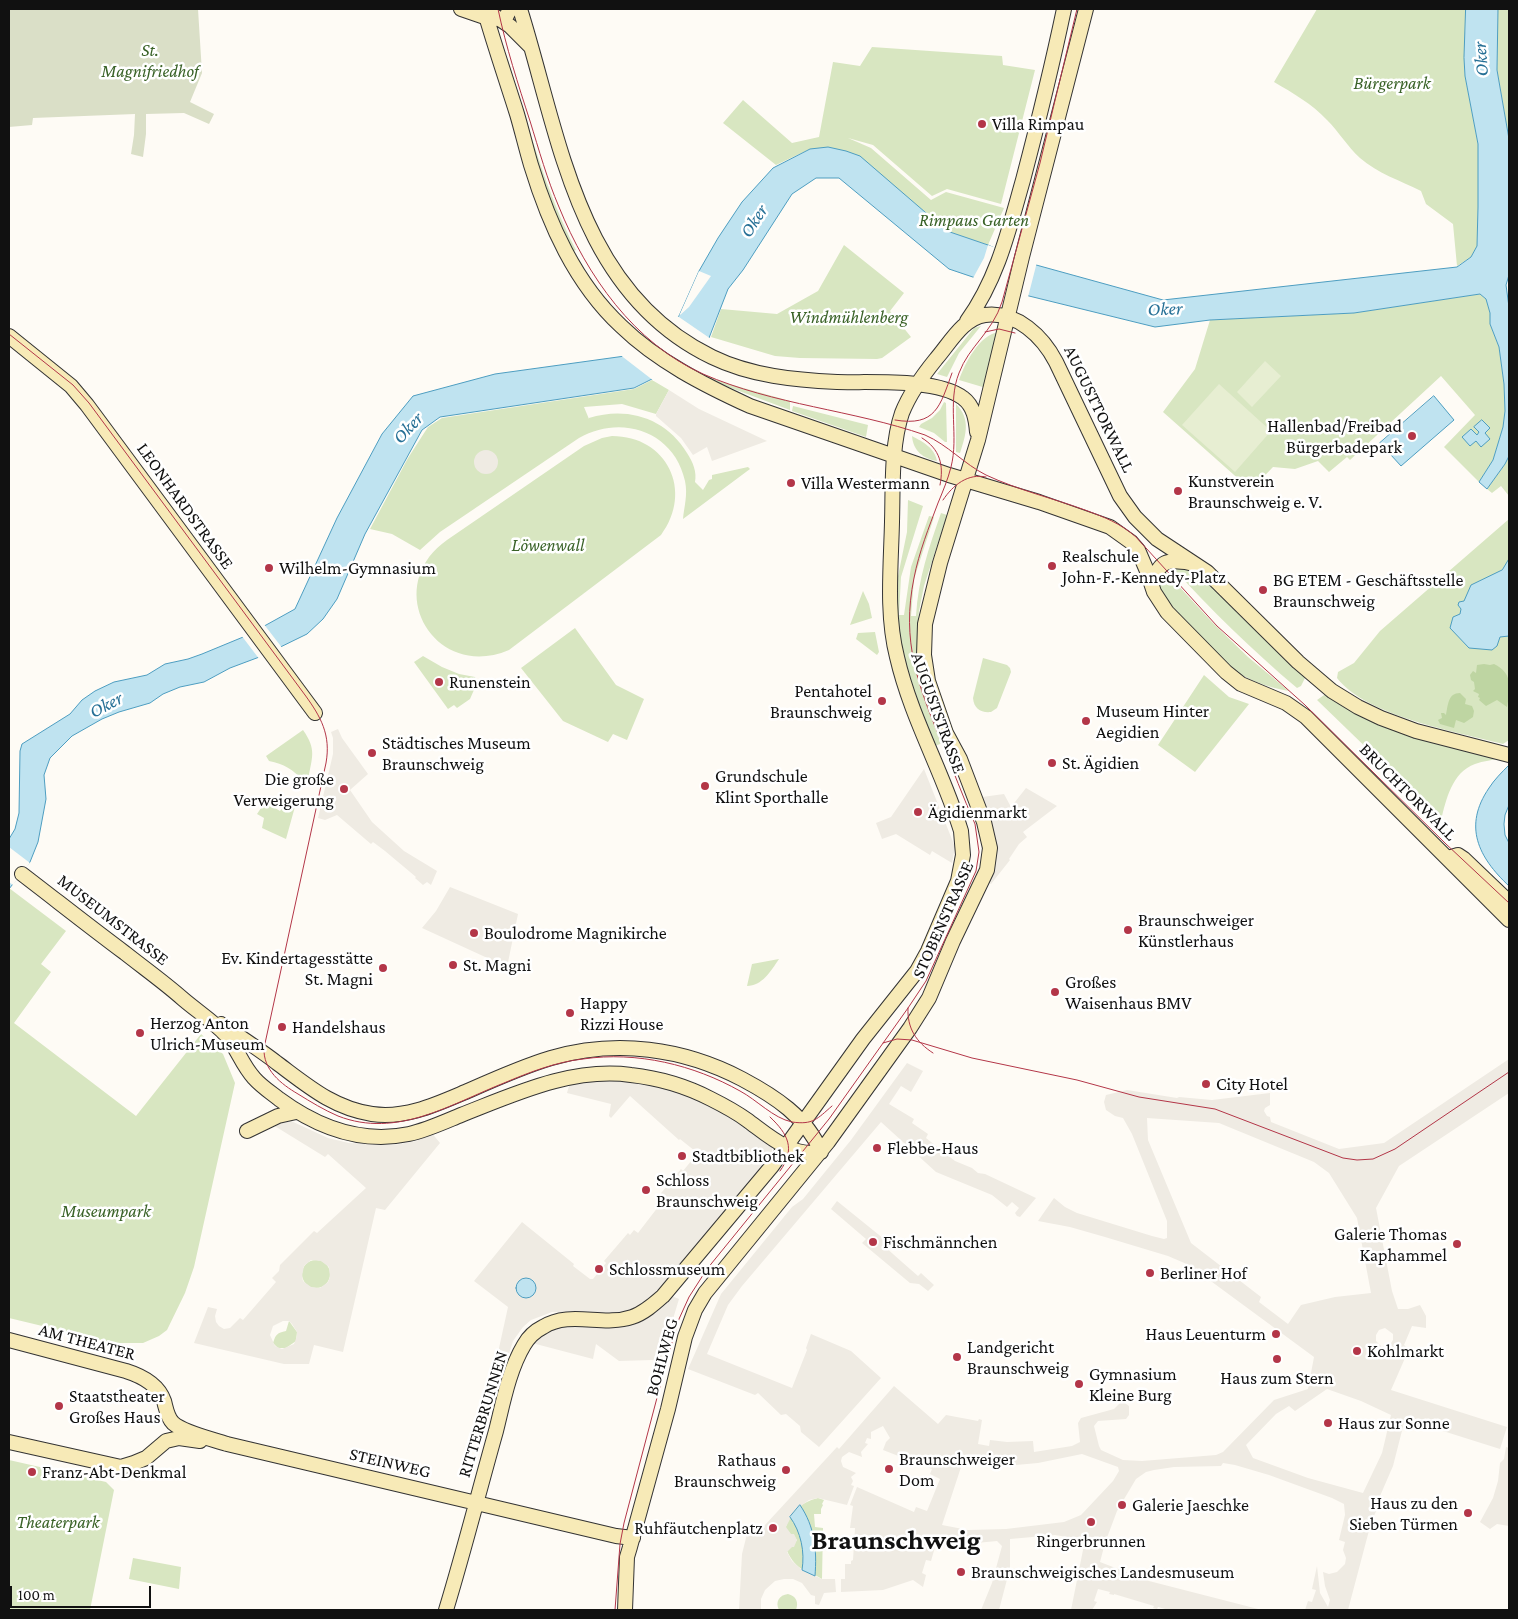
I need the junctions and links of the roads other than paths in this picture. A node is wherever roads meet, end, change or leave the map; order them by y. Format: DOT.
graph roads {
  1 [pos="461,9"];
  2 [pos="520,9"];
  3 [pos="1064,9"];
  4 [pos="1086,9"];
  5 [pos="485,12"];
  6 [pos="507,15"];
  7 [pos="530,46"];
  8 [pos="1008,317"];
  9 [pos="961,329"];
  10 [pos="9,336"];
  11 [pos="917,384"];
  12 [pos="978,440"];
  13 [pos="895,455"];
  14 [pos="967,480"];
  15 [pos="1196,564"];
  16 [pos="1152,584"];
  17 [pos="315,713"];
  18 [pos="1509,755"];
  19 [pos="961,831"];
  20 [pos="989,841"];
  21 [pos="1448,858"];
  22 [pos="22,874"];
  23 [pos="1509,902"];
  24 [pos="1509,920"];
  25 [pos="899,994"];
  26 [pos="180,997"];
  27 [pos="922,1011"];
  28 [pos="296,1112"];
  29 [pos="803,1123"];
  30 [pos="247,1131"];
  31 [pos="785,1147"];
  32 [pos="821,1152"];
  33 [pos="643,1312"];
  34 [pos="9,1340"];
  35 [pos="166,1411"];
  36 [pos="9,1442"];
  37 [pos="227,1444"];
  38 [pos="477,1503"];
  39 [pos="633,1538"];
  40 [pos="446,1610"];
  41 [pos="625,1610"];
  1 -- 5 [label="main road"];
  2 -- 7 [label="main road"];
  3 -- 9 [label="main road, AUGUSTSTRASSE"];
  4 -- 8 [label="main road, AUGUSTSTRASSE"];
  5 -- 6 [label="main road"];
  5 -- 13 [label="main road, BRUCHTORWALL"];
  6 -- 7 [label="main road"];
  7 -- 11 [label="main road"];
  8 -- 9 [label="main road"];
  8 -- 12 [label="main road, AUGUSTSTRASSE"];
  8 -- 15 [label="main road, AUGUSTTORWALL"];
  9 -- 11 [label="main road, AUGUSTSTRASSE"];
  10 -- 17 [label="main road, LEONHARDSTRASSE"];
  11 -- 12 [label="main road"];
  11 -- 13 [label="main road, AUGUSTSTRASSE"];
  12 -- 14 [label="main road, AUGUSTSTRASSE"];
  13 -- 14 [label="main road, BRUCHTORWALL"];
  13 -- 19 [label="main road, AUGUSTSTRASSE"];
  14 -- 16 [label="main road, BRUCHTORWALL"];
  14 -- 20 [label="main road, AUGUSTSTRASSE"];
  15 -- 16 [label="main road"];
  15 -- 18 [label="main road, AUGUSTTORWALL"];
  16 -- 21 [label="main road, BRUCHTORWALL"];
  19 -- 25 [label="main road, STOBENSTRASSE"];
  20 -- 27 [label="main road, STOBENSTRASSE"];
  21 -- 23 [label="main road"];
  21 -- 24 [label="main road, BRUCHTORWALL"];
  22 -- 26 [label="main road, MUSEUMSTRASSE"];
  25 -- 29 [label="main road, BOHLWEG"];
  26 -- 28 [label="main road, MUSEUMSTRASSE"];
  26 -- 29 [label="main road, MUSEUMSTRASSE"];
  27 -- 32 [label="main road, BOHLWEG"];
  28 -- 30 [label="main road"];
  28 -- 31 [label="main road, MUSEUMSTRASSE"];
  29 -- 31 [label="main road, BOHLWEG"];
  29 -- 32 [label="main road, MUSEUMSTRASSE"];
  31 -- 32 [label="main road"];
  31 -- 33 [label="main road, BOHLWEG"];
  32 -- 39 [label="main road, BOHLWEG"];
  33 -- 38 [label="main road, RITTERBRUNNEN"];
  34 -- 35 [label="main road, AM THEATER"];
  35 -- 37 [label="main road, STEINWEG"];
  36 -- 37 [label="main road, STEINWEG"];
  37 -- 38 [label="main road, STEINWEG"];
  38 -- 39 [label="main road, STEINWEG"];
  38 -- 40 [label="main road, RITTERBRUNNEN"];
  39 -- 41 [label="main road, BOHLWEG"];
}
